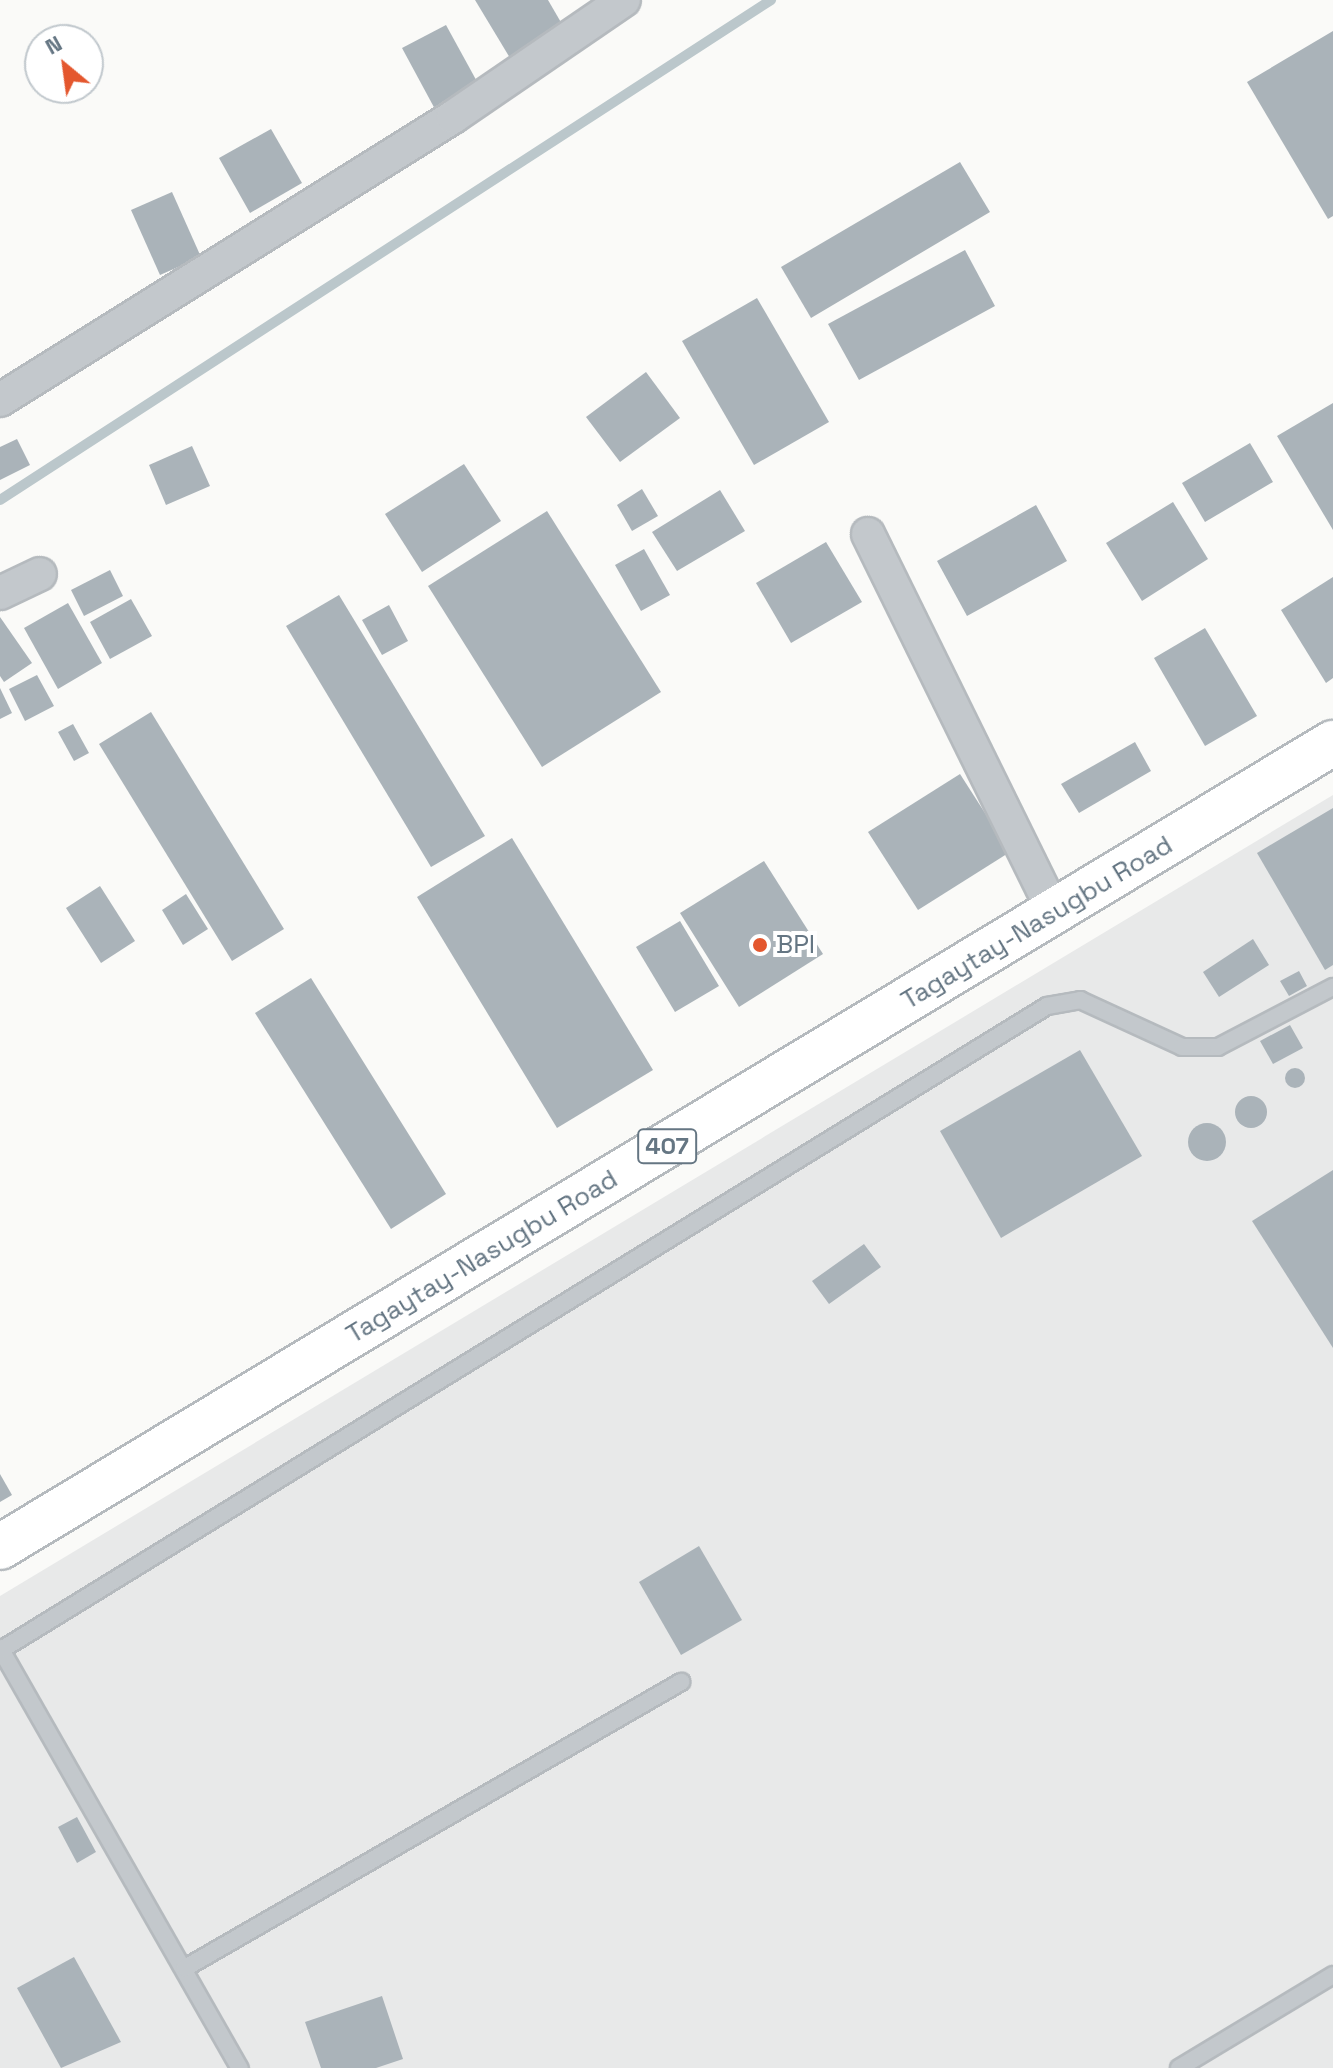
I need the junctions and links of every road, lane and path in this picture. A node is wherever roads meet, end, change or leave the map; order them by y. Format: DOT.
graph roads {
  1 [pos="624,0"];
  2 [pos="0,400"];
  3 [pos="868,534"];
  4 [pos="40,574"];
  5 [pos="0,593"];
  6 [pos="1333,743"];
  7 [pos="1054,912"];
  8 [pos="1333,987"];
  9 [pos="0,1547"];
  10 [pos="0,1649"];
  11 [pos="681,1682"];
  12 [pos="185,1968"];
  13 [pos="1333,1975"];
  14 [pos="240,2068"];
  15 [pos="1179,2068"];
  1 -- 2 [label="street"];
  3 -- 7 [label="street"];
  4 -- 5 [label="street"];
  6 -- 7 [label="main road, Tagaytay-Nasugbu Road / 407"];
  7 -- 9 [label="main road, Tagaytay-Nasugbu Road / 407"];
  8 -- 10 [label="lane"];
  10 -- 12 [label="lane"];
  11 -- 12 [label="lane"];
  12 -- 14 [label="lane"];
  13 -- 15 [label="lane"];
}
